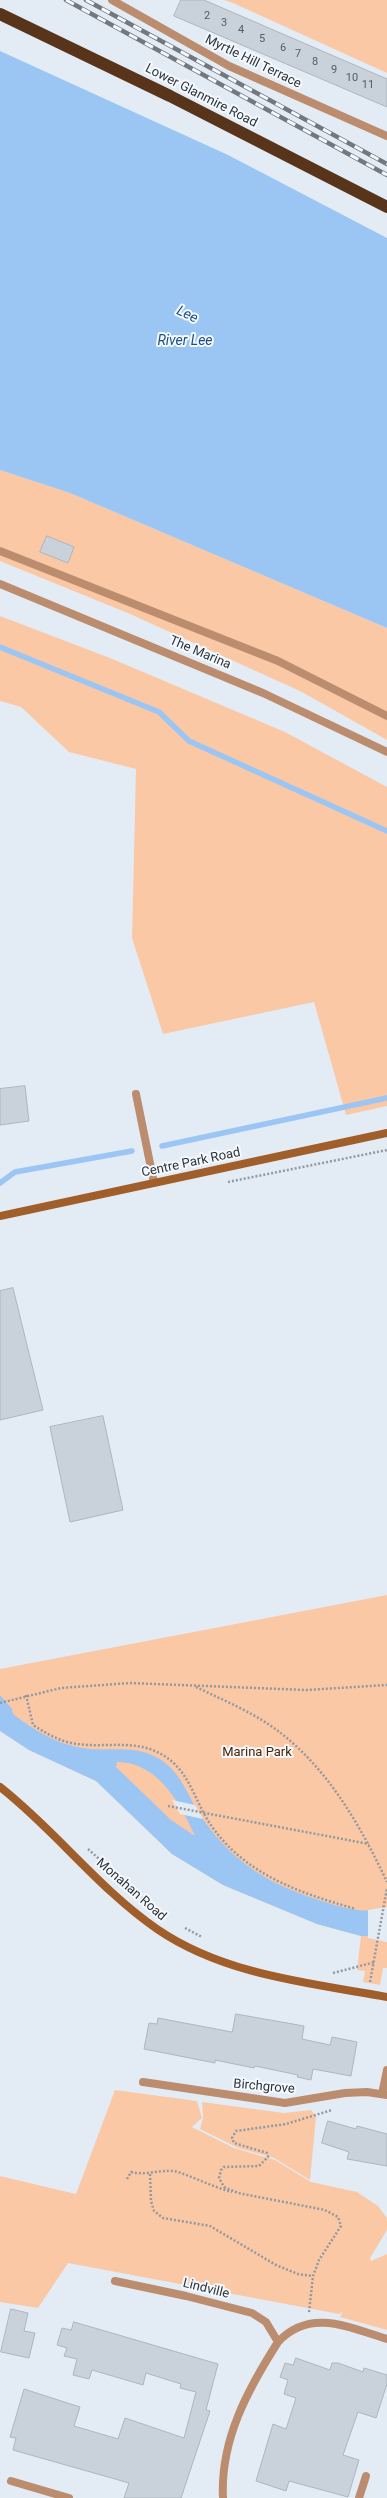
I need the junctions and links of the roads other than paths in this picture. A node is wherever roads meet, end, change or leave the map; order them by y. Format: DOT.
graph roads {
  1 [pos="112,0"];
  2 [pos="0,14"];
  3 [pos="387,136"];
  4 [pos="387,207"];
  5 [pos="0,551"];
  6 [pos="0,584"];
  7 [pos="387,716"];
  8 [pos="387,752"];
  9 [pos="136,1094"];
  10 [pos="387,1133"];
  11 [pos="154,1183"];
  12 [pos="0,1216"];
  13 [pos="0,1787"];
  14 [pos="387,1997"];
  15 [pos="387,2070"];
  16 [pos="143,2082"];
  17 [pos="385,2095"];
  18 [pos="115,2281"];
  19 [pos="387,2339"];
  20 [pos="278,2342"];
  21 [pos="366,2476"];
  22 [pos="11,2481"];
  23 [pos="69,2498"];
  24 [pos="223,2498"];
  25 [pos="359,2498"];
  1 -- 3 [label="street, Myrtle Hill Terrace"];
  2 -- 4 [label="highway, Lower Glanmire Road"];
  5 -- 7 [label="street, The Marina"];
  6 -- 8 [label="street, The Marina"];
  9 -- 11 [label="street"];
  10 -- 11 [label="street, Centre Park Road"];
  11 -- 12 [label="street, Centre Park Road"];
  13 -- 14 [label="street, Monahan Road"];
  15 -- 17 [label="street, Birchgrove"];
  16 -- 17 [label="street, Birchgrove"];
  18 -- 20 [label="street, Lindville"];
  19 -- 20 [label="street"];
  20 -- 24 [label="street"];
  21 -- 25 [label="street"];
  22 -- 23 [label="street"];
}
